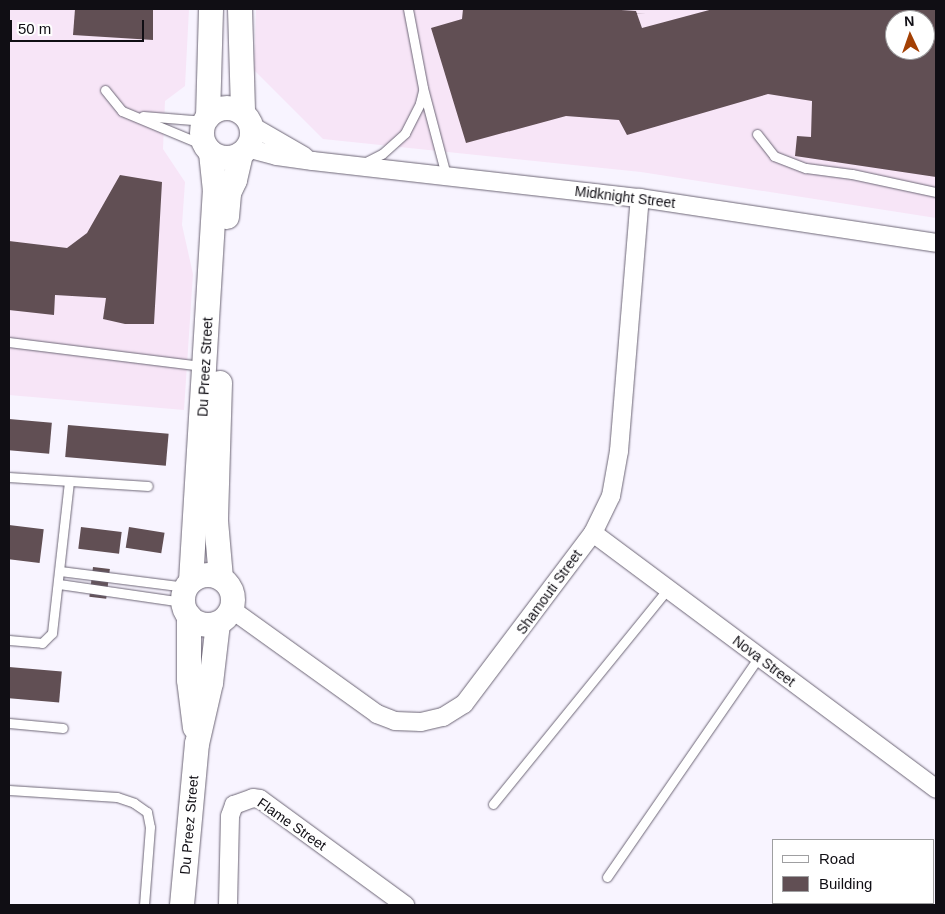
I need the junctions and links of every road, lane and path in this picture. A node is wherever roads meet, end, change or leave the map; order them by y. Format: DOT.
graph roads {
  1 [pos="211,9"];
  2 [pos="240,9"];
  3 [pos="408,9"];
  4 [pos="423,88"];
  5 [pos="105,90"];
  6 [pos="130,114"];
  7 [pos="206,119"];
  8 [pos="757,134"];
  9 [pos="246,135"];
  10 [pos="209,149"];
  11 [pos="359,166"];
  12 [pos="446,175"];
  13 [pos="936,192"];
  14 [pos="640,198"];
  15 [pos="936,243"];
  16 [pos="9,342"];
  17 [pos="205,366"];
  18 [pos="9,476"];
  19 [pos="69,482"];
  20 [pos="148,486"];
  21 [pos="593,533"];
  22 [pos="60,570"];
  23 [pos="221,578"];
  24 [pos="120,579"];
  25 [pos="59,584"];
  26 [pos="668,589"];
  27 [pos="119,592"];
  28 [pos="187,596"];
  29 [pos="224,616"];
  30 [pos="9,640"];
  31 [pos="759,657"];
  32 [pos="9,723"];
  33 [pos="63,728"];
  34 [pos="197,744"];
  35 [pos="936,789"];
  36 [pos="9,790"];
  37 [pos="493,804"];
  38 [pos="607,877"];
  39 [pos="144,905"];
  40 [pos="182,905"];
  41 [pos="228,905"];
  42 [pos="405,905"];
  1 -- 7 [label="street"];
  2 -- 9 [label="street, Du Preez Street"];
  3 -- 4 [label="lane"];
  4 -- 11 [label="lane"];
  4 -- 12 [label="lane"];
  5 -- 6 [label="lane"];
  6 -- 7 [label="lane"];
  6 -- 10 [label="lane"];
  7 -- 9 [label="street"];
  7 -- 10 [label="street"];
  8 -- 13 [label="lane"];
  9 -- 10 [label="street"];
  9 -- 11 [label="street, Midknight Street"];
  9 -- 23 [label="street, Du Preez Street"];
  10 -- 17 [label="street, Du Preez Street"];
  11 -- 12 [label="street, Midknight Street"];
  12 -- 14 [label="street, Midknight Street"];
  14 -- 15 [label="street, Midknight Street"];
  14 -- 21 [label="street, Shamouti Street"];
  16 -- 17 [label="lane"];
  17 -- 28 [label="street, Du Preez Street"];
  18 -- 19 [label="lane"];
  19 -- 20 [label="lane"];
  19 -- 22 [label="lane"];
  21 -- 26 [label="street, Nova Street"];
  21 -- 29 [label="street, Shamouti Street"];
  22 -- 24 [label="lane"];
  22 -- 25 [label="lane"];
  23 -- 28 [label="street"];
  23 -- 29 [label="street"];
  24 -- 27 [label="lane"];
  24 -- 28 [label="lane"];
  25 -- 27 [label="lane"];
  25 -- 30 [label="lane"];
  26 -- 31 [label="street, Nova Street"];
  26 -- 37 [label="lane"];
  27 -- 28 [label="lane"];
  28 -- 29 [label="street"];
  28 -- 34 [label="street, Du Preez Street"];
  29 -- 34 [label="street, Du Preez Street"];
  31 -- 35 [label="street, Nova Street"];
  31 -- 38 [label="lane"];
  32 -- 33 [label="lane"];
  34 -- 40 [label="street, Du Preez Street"];
  36 -- 39 [label="lane"];
  41 -- 42 [label="street, Flame Street"];
}
